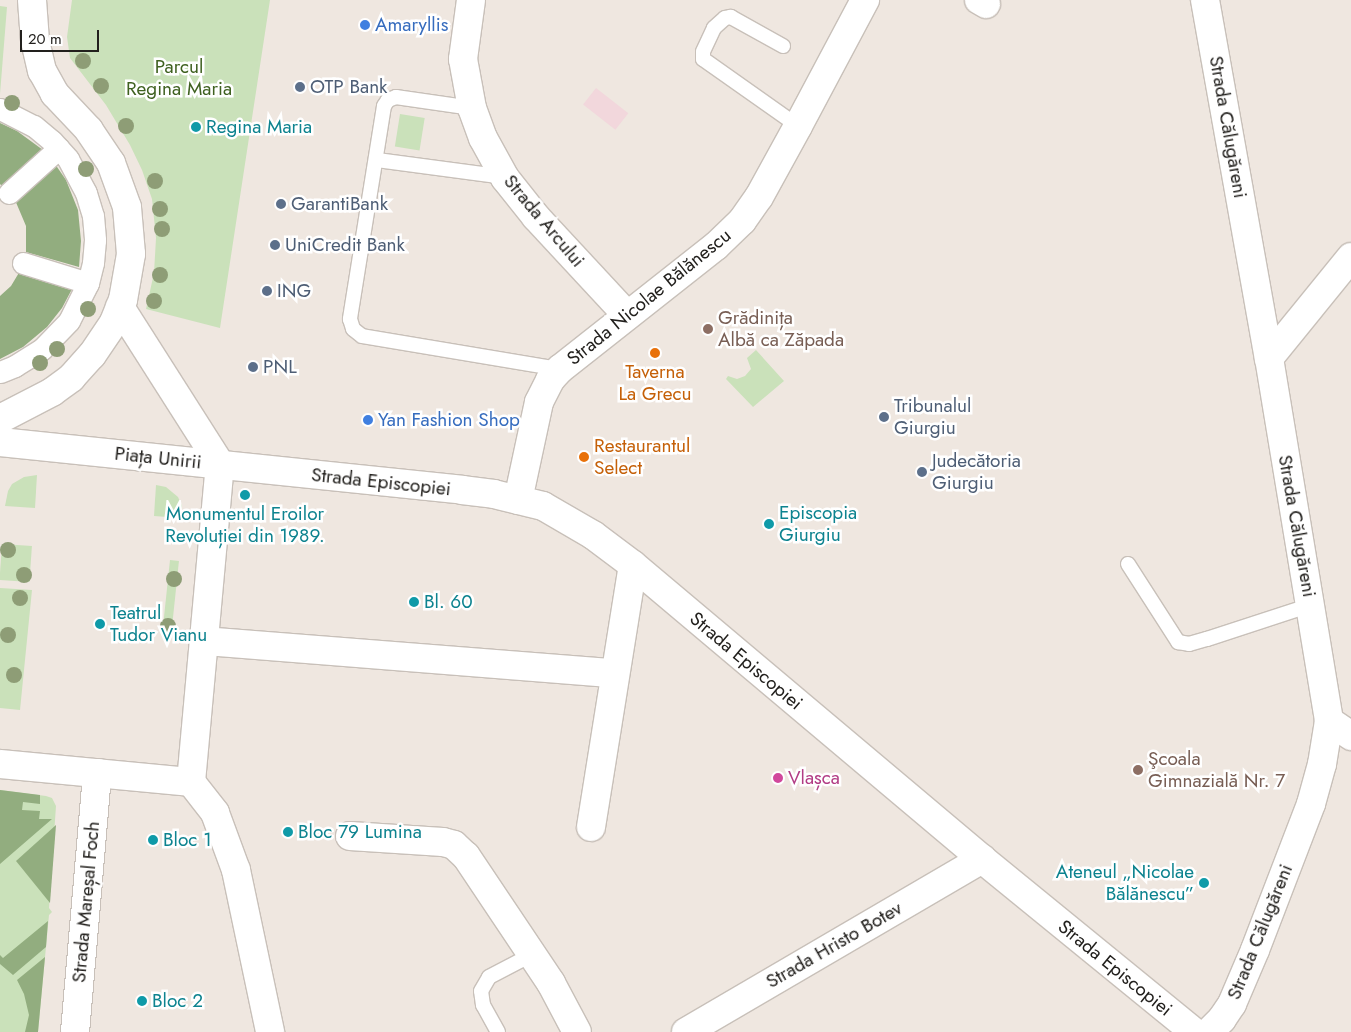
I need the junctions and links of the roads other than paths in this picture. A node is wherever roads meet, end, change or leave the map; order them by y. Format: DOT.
graph roads {
  1 [pos="32,0"];
  2 [pos="471,0"];
  3 [pos="865,0"];
  4 [pos="1205,0"];
  5 [pos="783,46"];
  6 [pos="472,108"];
  7 [pos="0,109"];
  8 [pos="798,126"];
  9 [pos="59,148"];
  10 [pos="377,160"];
  11 [pos="506,178"];
  12 [pos="9,193"];
  13 [pos="1351,256"];
  14 [pos="23,263"];
  15 [pos="88,283"];
  16 [pos="120,307"];
  17 [pos="627,315"];
  18 [pos="1269,358"];
  19 [pos="560,369"];
  20 [pos="0,372"];
  21 [pos="0,418"];
  22 [pos="0,442"];
  23 [pos="220,464"];
  24 [pos="518,500"];
  25 [pos="1128,564"];
  26 [pos="634,566"];
  27 [pos="1310,605"];
  28 [pos="204,641"];
  29 [pos="615,673"];
  30 [pos="1330,720"];
  31 [pos="1351,736"];
  32 [pos="0,764"];
  33 [pos="97,773"];
  34 [pos="191,782"];
  35 [pos="592,827"];
  36 [pos="350,836"];
  37 [pos="982,859"];
  38 [pos="531,955"];
  39 [pos="75,1032"];
  40 [pos="270,1032"];
  41 [pos="498,1032"];
  42 [pos="577,1032"];
  43 [pos="686,1032"];
  44 [pos="1194,1032"];
  45 [pos="1209,1032"];
  1 -- 16 [label="street"];
  2 -- 6 [label="street, Strada Arcului"];
  3 -- 8 [label="street, Strada Nicolae Bălănescu"];
  4 -- 18 [label="street, Strada Călugăreni"];
  5 -- 8 [label="lane"];
  6 -- 10 [label="lane"];
  6 -- 11 [label="street, Strada Arcului"];
  7 -- 9 [label="street"];
  8 -- 17 [label="street, Strada Nicolae Bălănescu"];
  9 -- 12 [label="street"];
  9 -- 15 [label="street"];
  10 -- 11 [label="lane"];
  10 -- 19 [label="lane"];
  11 -- 17 [label="street, Strada Arcului"];
  13 -- 18 [label="street"];
  14 -- 15 [label="street"];
  15 -- 20 [label="street"];
  16 -- 21 [label="street"];
  16 -- 23 [label="street, Piața Unirii"];
  17 -- 19 [label="street, Strada Nicolae Bălănescu"];
  18 -- 27 [label="street, Strada Călugăreni"];
  19 -- 24 [label="street, Strada Nicolae Bălănescu"];
  22 -- 23 [label="street, Piața Unirii"];
  23 -- 24 [label="street, Strada Episcopiei"];
  23 -- 28 [label="street"];
  24 -- 26 [label="street, Strada Episcopiei"];
  25 -- 27 [label="lane"];
  26 -- 29 [label="street"];
  26 -- 37 [label="street, Strada Episcopiei"];
  27 -- 30 [label="street, Strada Călugăreni"];
  28 -- 29 [label="street"];
  28 -- 34 [label="street"];
  29 -- 35 [label="street"];
  30 -- 31 [label="street"];
  30 -- 45 [label="street, Strada Călugăreni"];
  32 -- 33 [label="street"];
  33 -- 34 [label="street"];
  33 -- 39 [label="street, Strada Mareșal Foch"];
  34 -- 40 [label="street"];
  36 -- 38 [label="street"];
  37 -- 43 [label="street, Strada Hristo Botev"];
  37 -- 44 [label="street, Strada Episcopiei"];
  38 -- 41 [label="lane"];
  38 -- 42 [label="street"];
}
